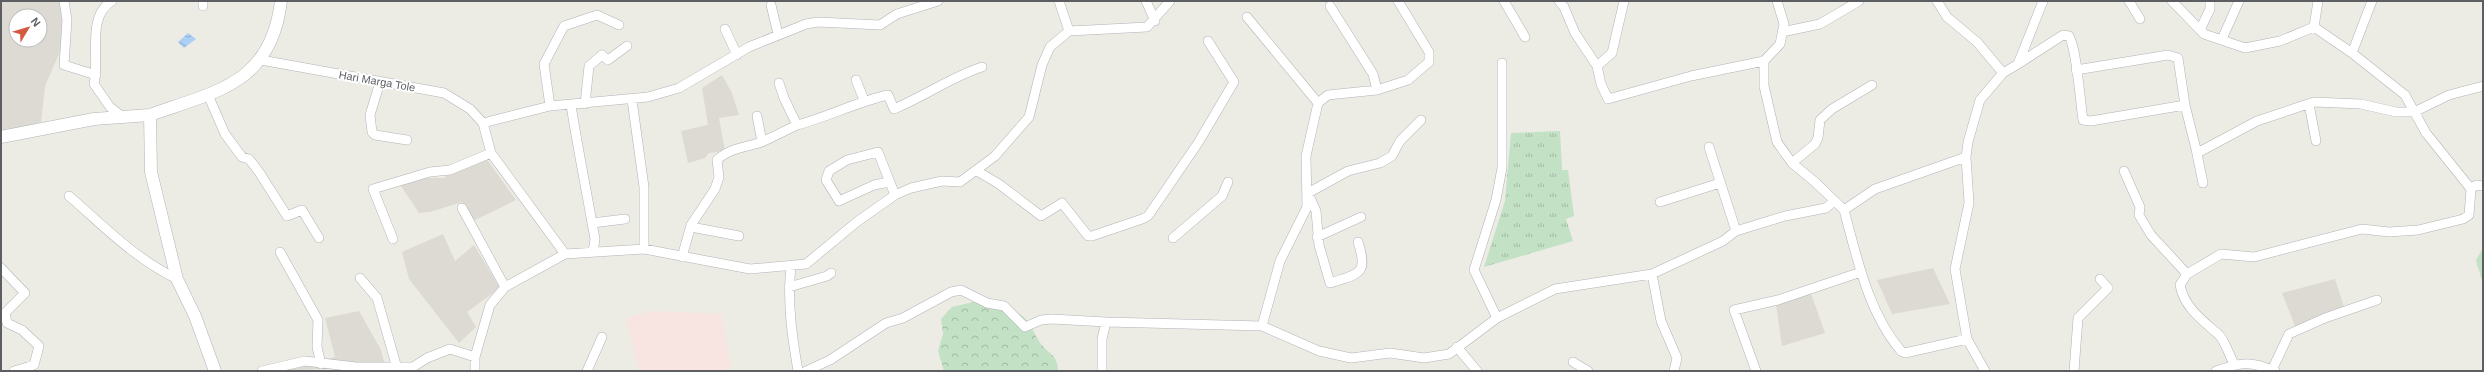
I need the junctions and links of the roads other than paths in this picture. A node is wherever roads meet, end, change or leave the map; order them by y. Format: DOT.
graph roads {
  1 [pos="64,1"];
  2 [pos="112,1"];
  3 [pos="281,1"];
  4 [pos="938,1"];
  5 [pos="1059,1"];
  6 [pos="1146,1"];
  7 [pos="1170,1"];
  8 [pos="1398,1"];
  9 [pos="1504,1"];
  10 [pos="1558,1"];
  11 [pos="1624,1"];
  12 [pos="1777,1"];
  13 [pos="1859,1"];
  14 [pos="1937,1"];
  15 [pos="2043,1"];
  16 [pos="2129,1"];
  17 [pos="2172,1"];
  18 [pos="2210,1"];
  19 [pos="2239,1"];
  20 [pos="2318,1"];
  21 [pos="2372,1"];
  22 [pos="771,5"];
  23 [pos="1330,6"];
  24 [pos="1247,17"];
  25 [pos="2140,19"];
  26 [pos="1155,21"];
  27 [pos="619,25"];
  28 [pos="2314,27"];
  29 [pos="725,30"];
  30 [pos="1069,30"];
  31 [pos="2200,30"];
  32 [pos="1782,32"];
  33 [pos="778,34"];
  34 [pos="1525,37"];
  35 [pos="2222,40"];
  36 [pos="1208,41"];
  37 [pos="628,46"];
  38 [pos="2352,53"];
  39 [pos="737,55"];
  40 [pos="261,60"];
  41 [pos="1764,61"];
  42 [pos="1502,63"];
  43 [pos="2018,64"];
  44 [pos="1597,66"];
  45 [pos="982,67"];
  46 [pos="2076,70"];
  47 [pos="2003,73"];
  48 [pos="96,75"];
  49 [pos="856,80"];
  50 [pos="380,82"];
  51 [pos="779,84"];
  52 [pos="1872,85"];
  53 [pos="2483,86"];
  54 [pos="1377,90"];
  55 [pos="208,95"];
  56 [pos="632,100"];
  57 [pos="864,100"];
  58 [pos="1318,103"];
  59 [pos="585,104"];
  60 [pos="2309,104"];
  61 [pos="571,105"];
  62 [pos="2185,105"];
  63 [pos="550,106"];
  64 [pos="2414,112"];
  65 [pos="150,115"];
  66 [pos="757,116"];
  67 [pos="124,118"];
  68 [pos="1421,120"];
  69 [pos="483,123"];
  70 [pos="797,125"];
  71 [pos="1,137"];
  72 [pos="407,140"];
  73 [pos="2316,141"];
  74 [pos="762,142"];
  75 [pos="1709,146"];
  76 [pos="2196,149"];
  77 [pos="491,153"];
  78 [pos="1966,157"];
  79 [pos="1792,163"];
  80 [pos="977,170"];
  81 [pos="2124,171"];
  82 [pos="889,182"];
  83 [pos="1228,182"];
  84 [pos="1720,183"];
  85 [pos="2203,183"];
  86 [pos="2483,186"];
  87 [pos="2471,189"];
  88 [pos="1308,193"];
  89 [pos="895,195"];
  90 [pos="69,196"];
  91 [pos="1660,202"];
  92 [pos="1833,202"];
  93 [pos="462,208"];
  94 [pos="1844,210"];
  95 [pos="1361,217"];
  96 [pos="625,219"];
  97 [pos="592,223"];
  98 [pos="691,227"];
  99 [pos="1736,231"];
  100 [pos="739,236"];
  101 [pos="1317,237"];
  102 [pos="319,238"];
  103 [pos="393,238"];
  104 [pos="1173,238"];
  105 [pos="1358,242"];
  106 [pos="644,249"];
  107 [pos="280,252"];
  108 [pos="593,252"];
  109 [pos="565,254"];
  110 [pos="682,257"];
  111 [pos="791,266"];
  112 [pos="1,268"];
  113 [pos="1861,272"];
  114 [pos="831,273"];
  115 [pos="1652,274"];
  116 [pos="2187,274"];
  117 [pos="360,278"];
  118 [pos="2100,278"];
  119 [pos="177,279"];
  120 [pos="505,287"];
  121 [pos="789,287"];
  122 [pos="2376,300"];
  123 [pos="1497,318"];
  124 [pos="1106,322"];
  125 [pos="1262,326"];
  126 [pos="602,337"];
  127 [pos="1967,339"];
  128 [pos="1457,348"];
  129 [pos="475,357"];
  130 [pos="1573,362"];
  131 [pos="320,364"];
  132 [pos="2234,364"];
  133 [pos="397,368"];
  134 [pos="414,369"];
  135 [pos="2274,370"];
  136 [pos="14,371"];
  137 [pos="215,371"];
  138 [pos="262,371"];
  139 [pos="475,371"];
  140 [pos="587,371"];
  141 [pos="798,371"];
  142 [pos="806,371"];
  143 [pos="1102,371"];
  144 [pos="1477,371"];
  145 [pos="1588,371"];
  146 [pos="1674,371"];
  147 [pos="1756,371"];
  148 [pos="1984,371"];
  149 [pos="2074,371"];
  150 [pos="2216,371"];
  1 -- 48 [label="street"];
  2 -- 48 [label="street"];
  3 -- 40 [label="street"];
  4 -- 33 [label="street"];
  5 -- 30 [label="street"];
  6 -- 26 [label="street"];
  7 -- 26 [label="street"];
  8 -- 54 [label="street"];
  9 -- 34 [label="street"];
  10 -- 44 [label="street"];
  11 -- 44 [label="street"];
  12 -- 32 [label="street"];
  13 -- 32 [label="street"];
  14 -- 47 [label="street"];
  15 -- 43 [label="street"];
  16 -- 25 [label="street"];
  17 -- 31 [label="street"];
  18 -- 31 [label="street"];
  19 -- 35 [label="street"];
  20 -- 28 [label="street"];
  21 -- 38 [label="street"];
  22 -- 33 [label="street"];
  23 -- 54 [label="street"];
  24 -- 58 [label="street"];
  26 -- 30 [label="street"];
  27 -- 63 [label="street"];
  28 -- 35 [label="street"];
  28 -- 38 [label="street"];
  29 -- 39 [label="street"];
  30 -- 80 [label="street"];
  31 -- 35 [label="street"];
  32 -- 41 [label="street"];
  33 -- 39 [label="street"];
  36 -- 80 [label="street"];
  37 -- 59 [label="street"];
  38 -- 64 [label="street"];
  39 -- 56 [label="street"];
  40 -- 50 [label="street, Hari Marga Tole"];
  40 -- 55 [label="street"];
  41 -- 44 [label="street"];
  41 -- 79 [label="street"];
  42 -- 123 [label="street"];
  43 -- 46 [label="street"];
  43 -- 47 [label="street"];
  45 -- 57 [label="street"];
  46 -- 62 [label="street"];
  46 -- 62 [label="street"];
  47 -- 78 [label="street"];
  48 -- 67 [label="street"];
  49 -- 57 [label="street"];
  50 -- 69 [label="street, Hari Marga Tole"];
  50 -- 72 [label="street"];
  51 -- 70 [label="street"];
  52 -- 79 [label="street"];
  53 -- 64 [label="street"];
  54 -- 58 [label="street"];
  55 -- 65 [label="street"];
  55 -- 102 [label="street"];
  56 -- 59 [label="street"];
  56 -- 106 [label="street"];
  57 -- 70 [label="street"];
  58 -- 88 [label="street"];
  59 -- 61 [label="street"];
  60 -- 64 [label="street"];
  60 -- 73 [label="street"];
  60 -- 76 [label="street"];
  61 -- 63 [label="street"];
  61 -- 97 [label="street"];
  62 -- 76 [label="street"];
  63 -- 69 [label="street"];
  64 -- 87 [label="street"];
  65 -- 67 [label="street"];
  65 -- 119 [label="street"];
  66 -- 74 [label="street"];
  67 -- 71 [label="street"];
  68 -- 88 [label="street"];
  69 -- 77 [label="street"];
  70 -- 74 [label="street"];
  74 -- 98 [label="street"];
  75 -- 84 [label="street"];
  76 -- 85 [label="street"];
  77 -- 103 [label="street"];
  77 -- 109 [label="street"];
  78 -- 94 [label="street"];
  78 -- 127 [label="street"];
  79 -- 92 [label="street"];
  80 -- 89 [label="street"];
  81 -- 116 [label="street"];
  82 -- 82 [label="street"];
  82 -- 89 [label="street"];
  83 -- 104 [label="street"];
  84 -- 91 [label="street"];
  84 -- 99 [label="street"];
  86 -- 87 [label="street"];
  87 -- 116 [label="street"];
  88 -- 101 [label="street"];
  88 -- 125 [label="street"];
  89 -- 111 [label="street"];
  90 -- 119 [label="street"];
  92 -- 94 [label="street"];
  92 -- 99 [label="street"];
  93 -- 120 [label="street"];
  94 -- 113 [label="street"];
  95 -- 101 [label="street"];
  96 -- 97 [label="street"];
  97 -- 108 [label="street"];
  98 -- 100 [label="street"];
  98 -- 110 [label="street"];
  99 -- 115 [label="street"];
  101 -- 105 [label="street"];
  106 -- 108 [label="street"];
  106 -- 110 [label="street"];
  107 -- 131 [label="street"];
  108 -- 109 [label="street"];
  109 -- 120 [label="street"];
  110 -- 111 [label="street"];
  111 -- 121 [label="street"];
  112 -- 136 [label="street"];
  113 -- 127 [label="street"];
  113 -- 147 [label="street"];
  114 -- 121 [label="street"];
  115 -- 123 [label="street"];
  115 -- 146 [label="street"];
  116 -- 132 [label="street"];
  117 -- 133 [label="street"];
  118 -- 149 [label="street"];
  119 -- 137 [label="street"];
  120 -- 129 [label="street"];
  121 -- 141 [label="street"];
  122 -- 135 [label="street"];
  123 -- 128 [label="street"];
  124 -- 125 [label="street"];
  124 -- 142 [label="street"];
  124 -- 143 [label="street"];
  125 -- 128 [label="street"];
  126 -- 140 [label="street"];
  127 -- 148 [label="street"];
  128 -- 144 [label="street"];
  129 -- 134 [label="street"];
  129 -- 139 [label="street"];
  130 -- 145 [label="street"];
  131 -- 133 [label="street"];
  131 -- 138 [label="street"];
  132 -- 135 [label="street"];
  132 -- 150 [label="street"];
  133 -- 134 [label="street"];
}
